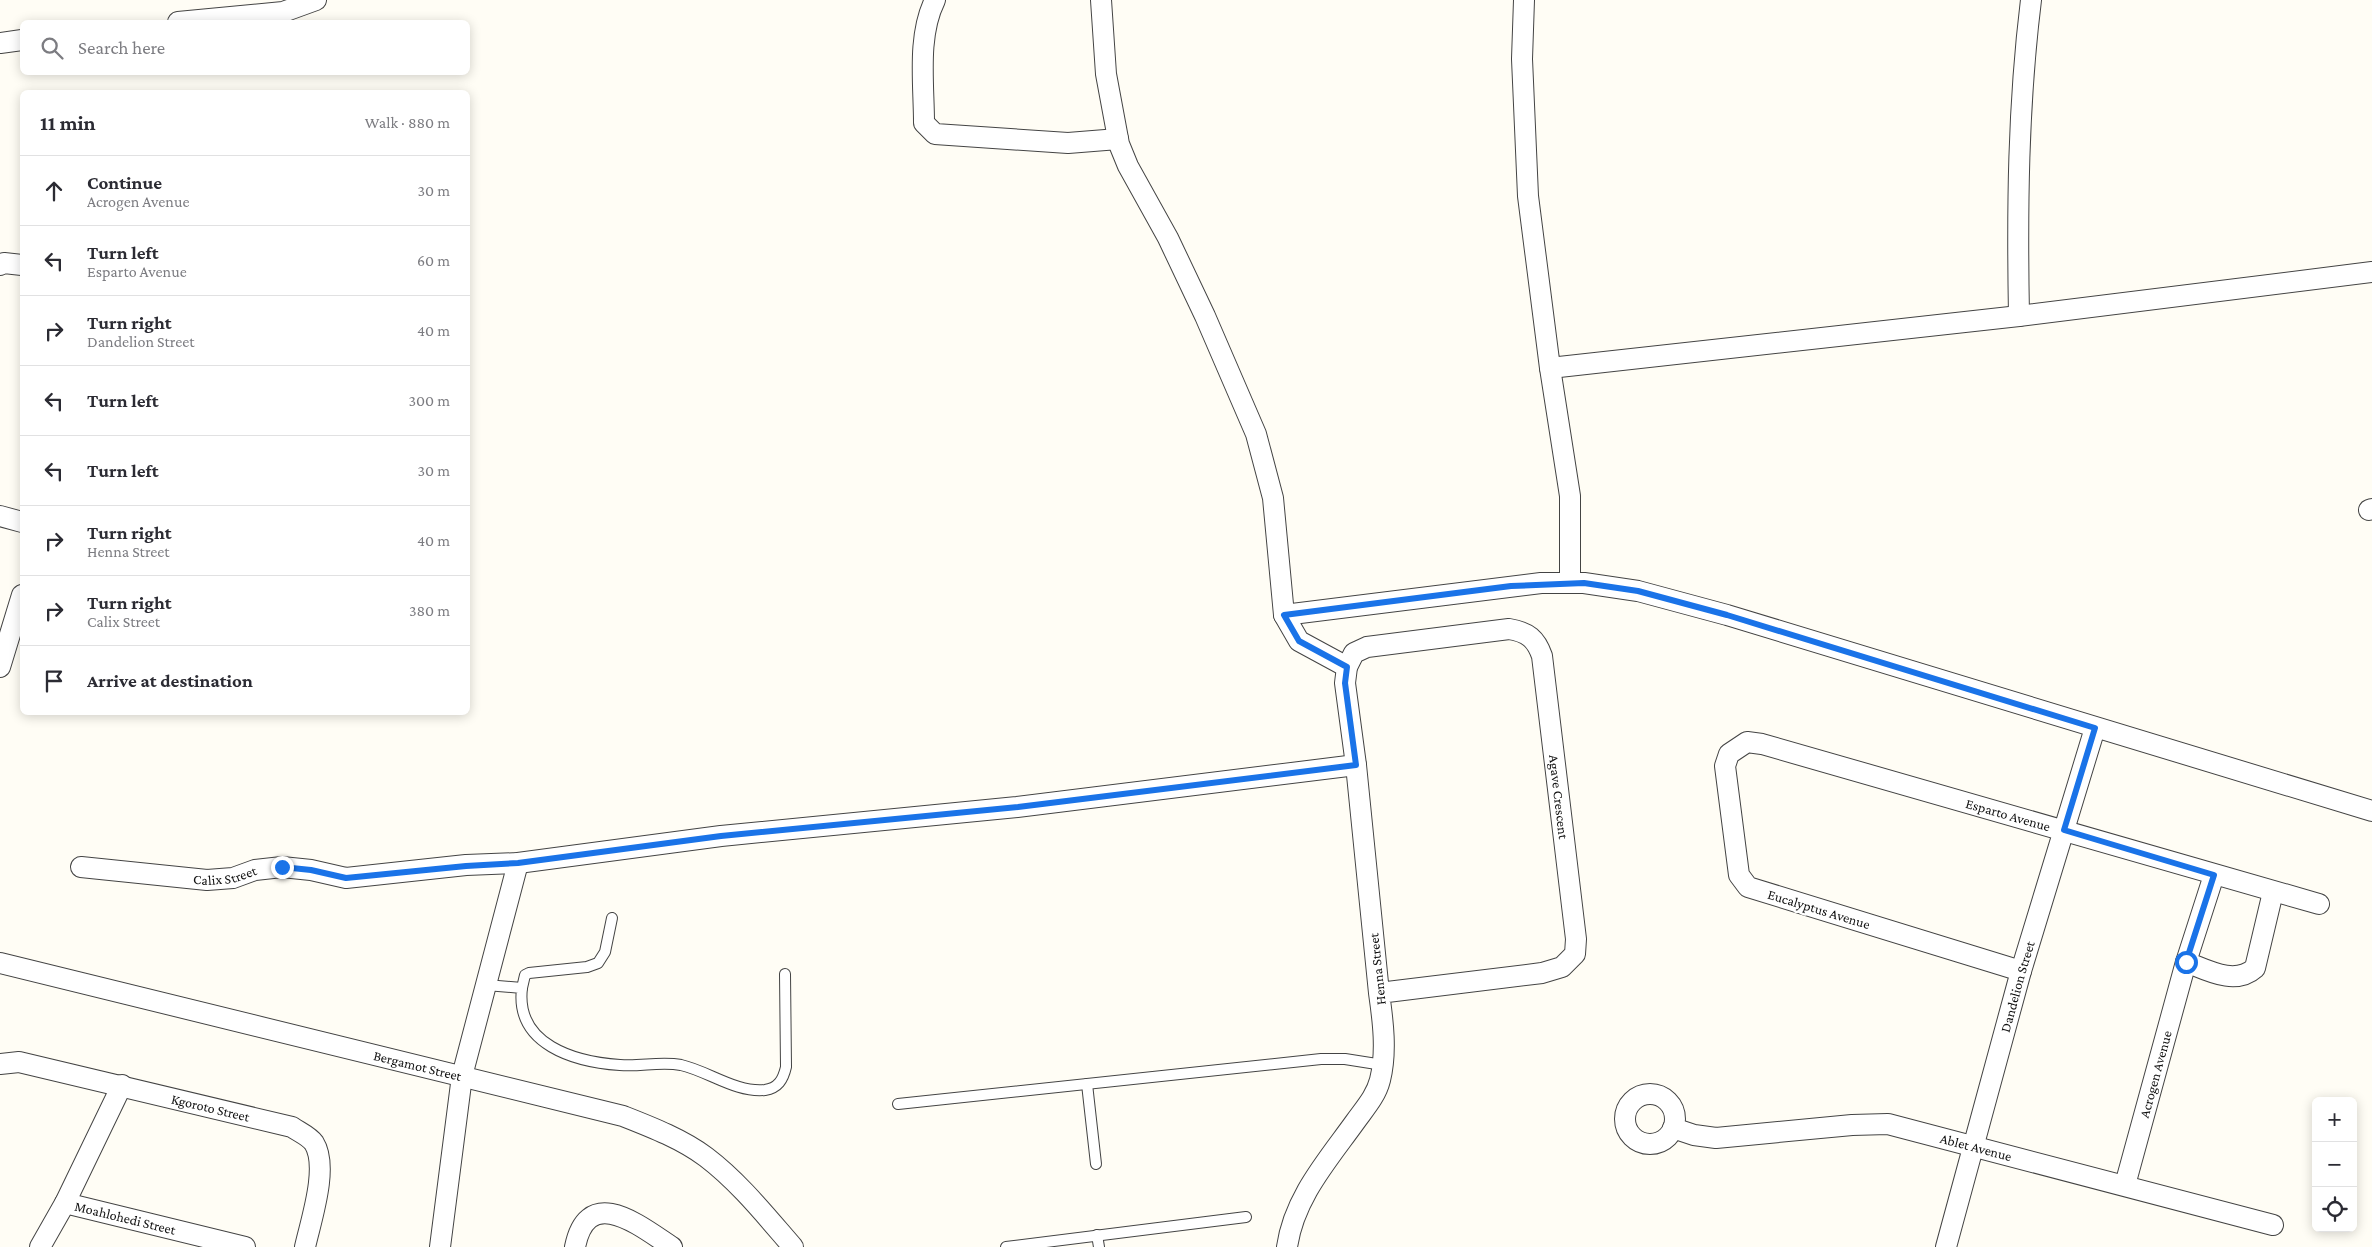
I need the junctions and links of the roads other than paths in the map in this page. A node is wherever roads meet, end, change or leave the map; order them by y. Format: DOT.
graph roads {
  1 [pos="316,0"];
  2 [pos="935,0"];
  3 [pos="1101,0"];
  4 [pos="1524,0"];
  5 [pos="2032,0"];
  6 [pos="199,20"];
  7 [pos="20,40"];
  8 [pos="0,43"];
  9 [pos="1118,139"];
  10 [pos="0,265"];
  11 [pos="20,266"];
  12 [pos="2372,272"];
  13 [pos="2019,316"];
  14 [pos="1550,368"];
  15 [pos="0,516"];
  16 [pos="20,521"];
  17 [pos="1570,583"];
  18 [pos="20,602"];
  19 [pos="1284,615"];
  20 [pos="0,667"];
  21 [pos="1347,667"];
  22 [pos="2095,728"];
  23 [pos="1730,754"];
  24 [pos="1356,765"];
  25 [pos="2372,811"];
  26 [pos="2064,830"];
  27 [pos="518,863"];
  28 [pos="81,867"];
  29 [pos="2214,875"];
  30 [pos="2274,892"];
  31 [pos="2319,904"];
  32 [pos="612,918"];
  33 [pos="2186,962"];
  34 [pos="0,963"];
  35 [pos="2021,971"];
  36 [pos="785,974"];
  37 [pos="486,985"];
  38 [pos="522,988"];
  39 [pos="1379,992"];
  40 [pos="0,1064"];
  41 [pos="1382,1065"];
  42 [pos="462,1076"];
  43 [pos="1087,1084"];
  44 [pos="122,1085"];
  45 [pos="898,1104"];
  46 [pos="1674,1128"];
  47 [pos="1973,1147"];
  48 [pos="1096,1164"];
  49 [pos="2125,1186"];
  50 [pos="65,1203"];
  51 [pos="1246,1217"];
  52 [pos="2273,1225"];
  53 [pos="1097,1235"];
  54 [pos="212,1243"];
  55 [pos="40,1247"];
  56 [pos="245,1247"];
  57 [pos="306,1247"];
  58 [pos="440,1247"];
  59 [pos="576,1247"];
  60 [pos="672,1247"];
  61 [pos="793,1247"];
  62 [pos="1006,1247"];
  63 [pos="1099,1247"];
  64 [pos="1287,1247"];
  65 [pos="1946,1247"];
  1 -- 6 [label="street"];
  2 -- 9 [label="street"];
  3 -- 9 [label="street"];
  4 -- 14 [label="street"];
  5 -- 13 [label="street"];
  7 -- 8 [label="street"];
  9 -- 19 [label="street"];
  10 -- 11 [label="street"];
  12 -- 13 [label="street"];
  13 -- 14 [label="street"];
  14 -- 17 [label="street"];
  15 -- 16 [label="street"];
  17 -- 19 [label="street"];
  17 -- 22 [label="street"];
  18 -- 20 [label="street"];
  19 -- 21 [label="street"];
  21 -- 24 [label="street, Henna Street"];
  21 -- 39 [label="street, Agave Crescent"];
  22 -- 25 [label="street"];
  22 -- 26 [label="street, Dandelion Street"];
  23 -- 26 [label="street, Esparto Avenue"];
  23 -- 35 [label="street, Eucalyptus Avenue"];
  24 -- 27 [label="street, Calix Street"];
  24 -- 39 [label="street, Henna Street"];
  26 -- 29 [label="street, Esparto Avenue"];
  26 -- 35 [label="street, Dandelion Street"];
  27 -- 28 [label="street, Calix Street"];
  27 -- 37 [label="street"];
  29 -- 30 [label="street, Esparto Avenue"];
  29 -- 33 [label="street, Acrogen Avenue"];
  30 -- 31 [label="street, Esparto Avenue"];
  30 -- 33 [label="street"];
  32 -- 38 [label="lane"];
  33 -- 49 [label="street, Acrogen Avenue"];
  34 -- 42 [label="street, Bergamot Street"];
  35 -- 47 [label="street, Dandelion Street"];
  36 -- 38 [label="lane"];
  37 -- 38 [label="lane"];
  37 -- 42 [label="street"];
  39 -- 41 [label="street, Henna Street"];
  40 -- 44 [label="street, Kgoroto Street"];
  41 -- 43 [label="lane"];
  41 -- 64 [label="street, Henna Street"];
  42 -- 58 [label="street"];
  42 -- 61 [label="street, Bergamot Street"];
  43 -- 45 [label="lane"];
  43 -- 48 [label="lane"];
  44 -- 50 [label="street"];
  44 -- 57 [label="street, Kgoroto Street"];
  46 -- 47 [label="street, Ablet Avenue"];
  47 -- 49 [label="street, Ablet Avenue"];
  47 -- 65 [label="street, Dandelion Street"];
  49 -- 52 [label="street, Ablet Avenue"];
  50 -- 54 [label="street, Moahlohedi Street"];
  50 -- 55 [label="street"];
  51 -- 53 [label="lane"];
  53 -- 62 [label="lane"];
  53 -- 63 [label="lane"];
  54 -- 56 [label="street, Moahlohedi Street"];
  59 -- 60 [label="street"];
}
